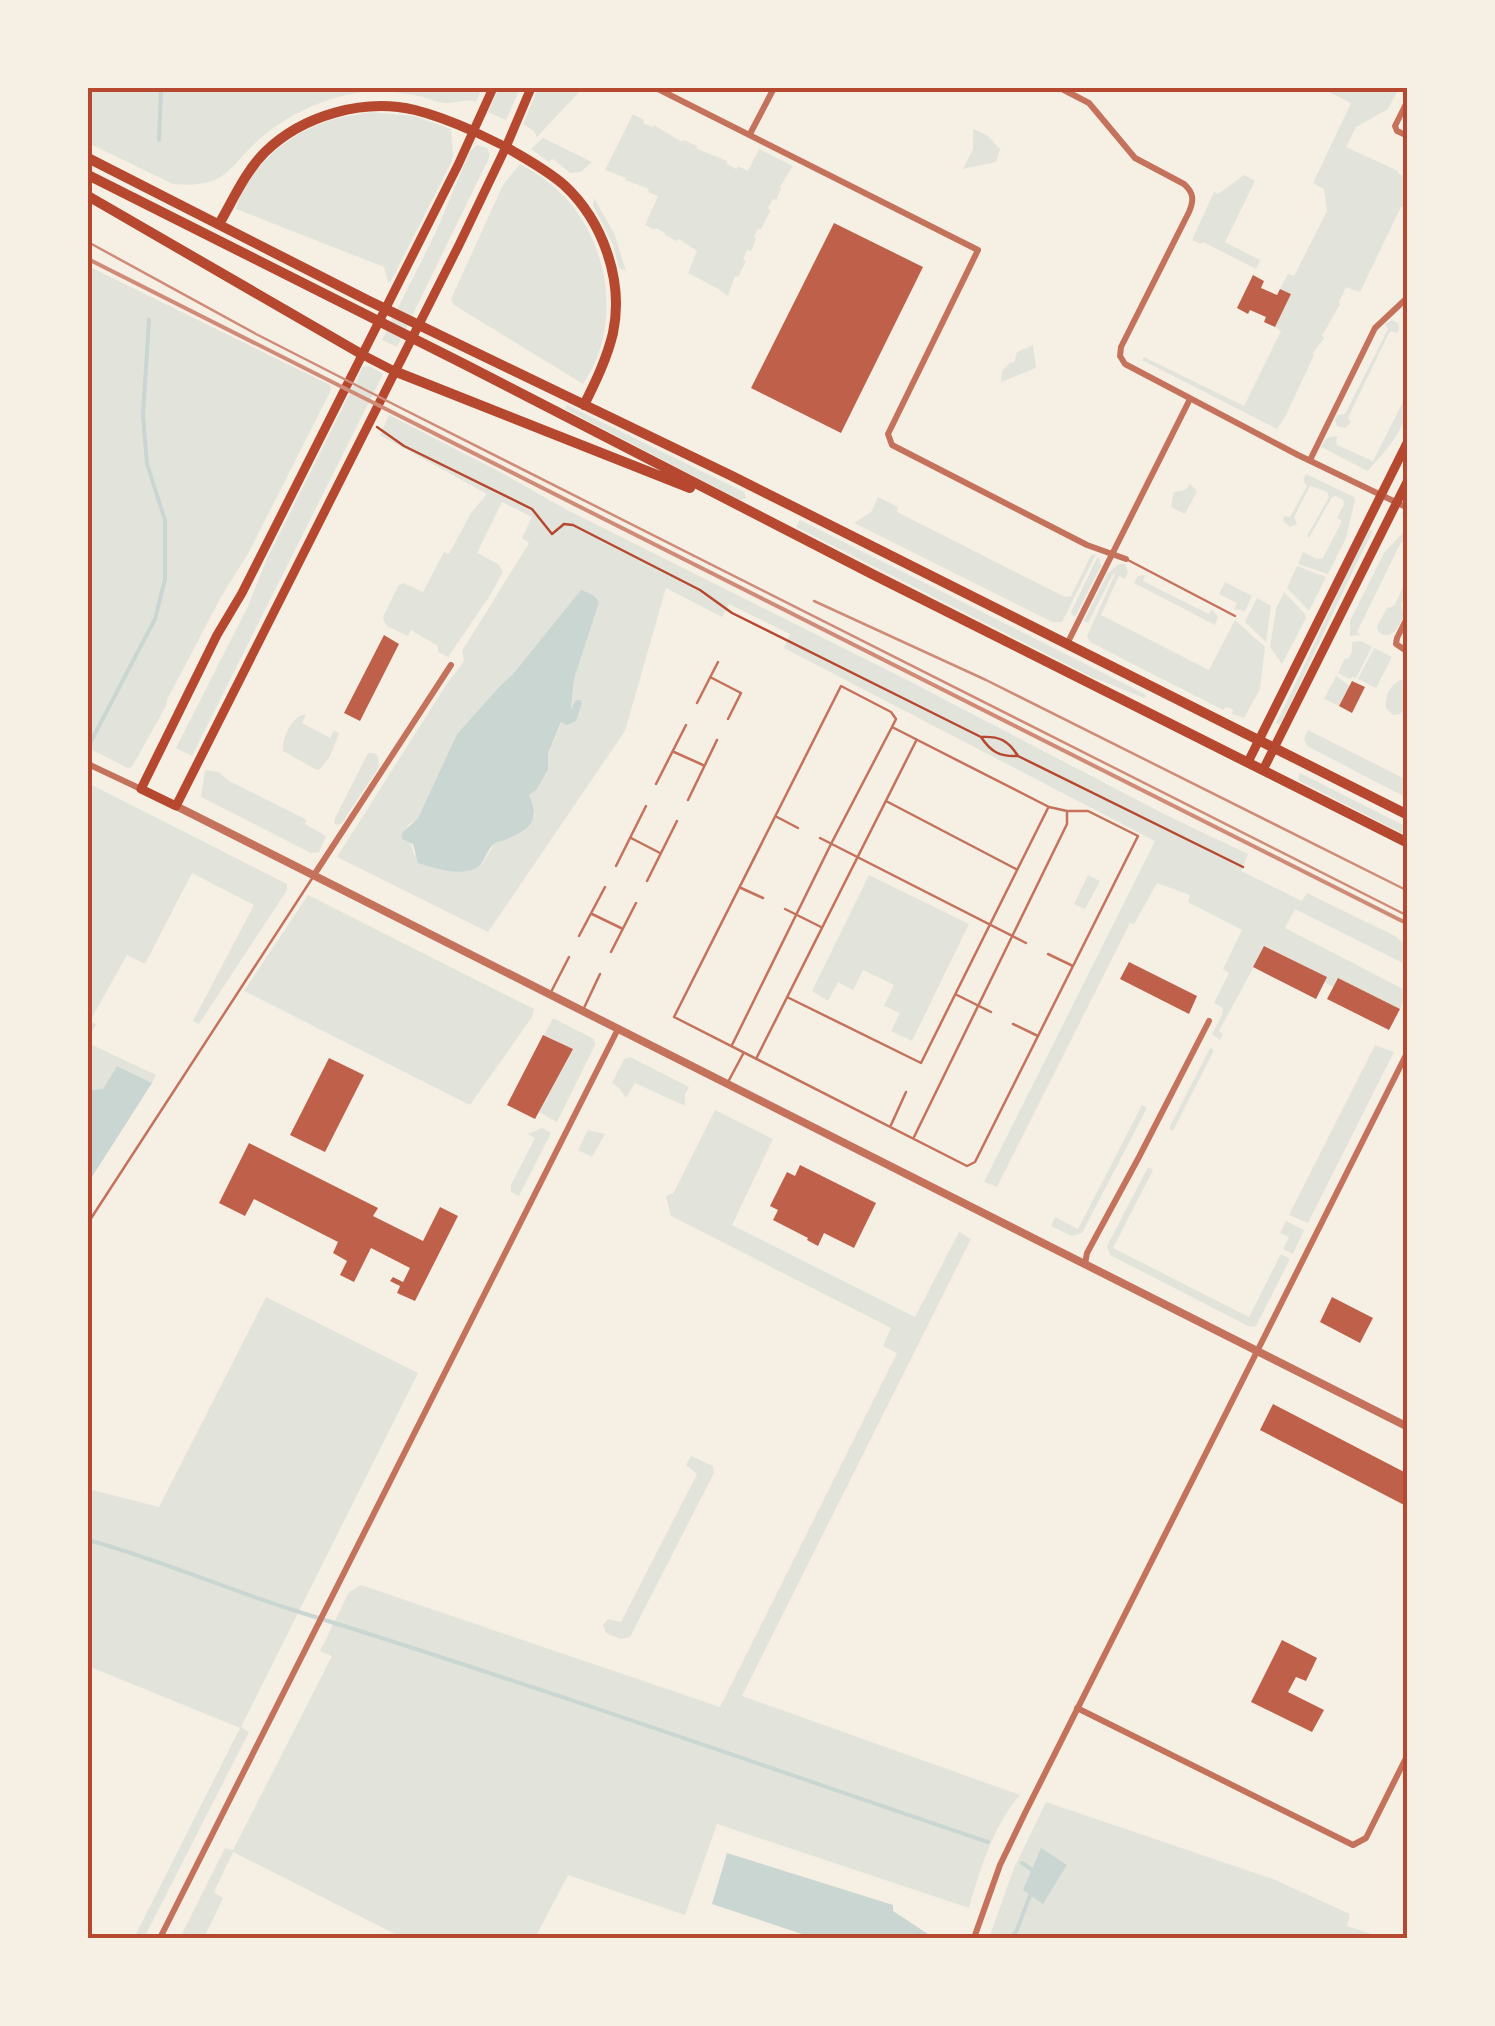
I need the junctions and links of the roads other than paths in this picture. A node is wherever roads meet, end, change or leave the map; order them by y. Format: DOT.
graph roads {
  1 [pos="493,88"];
  2 [pos="532,88"];
  3 [pos="656,88"];
  4 [pos="774,88"];
  5 [pos="1060,88"];
  6 [pos="1408,100"];
  7 [pos="474,131"];
  8 [pos="750,134"];
  9 [pos="1408,136"];
  10 [pos="506,147"];
  11 [pos="88,158"];
  12 [pos="88,175"];
  13 [pos="88,196"];
  14 [pos="219,224"];
  15 [pos="1408,298"];
  16 [pos="363,355"];
  17 [pos="394,371"];
  18 [pos="1190,399"];
  19 [pos="584,405"];
  20 [pos="1408,441"];
  21 [pos="1310,460"];
  22 [pos="1408,480"];
  23 [pos="1380,494"];
  24 [pos="1396,502"];
  25 [pos="1408,508"];
  26 [pos="747,510"];
  27 [pos="1112,556"];
  28 [pos="1126,560"];
  29 [pos="1235,616"];
  30 [pos="1408,616"];
  31 [pos="1067,645"];
  32 [pos="1408,652"];
  33 [pos="718,662"];
  34 [pos="452,664"];
  35 [pos="710,678"];
  36 [pos="698,703"];
  37 [pos="728,719"];
  38 [pos="686,725"];
  39 [pos="892,727"];
  40 [pos="917,739"];
  41 [pos="718,740"];
  42 [pos="1258,741"];
  43 [pos="1274,748"];
  44 [pos="673,751"];
  45 [pos="1248,762"];
  46 [pos="1302,762"];
  47 [pos="90,766"];
  48 [pos="704,766"];
  49 [pos="1263,770"];
  50 [pos="656,784"];
  51 [pos="1290,784"];
  52 [pos="141,789"];
  53 [pos="688,800"];
  54 [pos="886,801"];
  55 [pos="176,806"];
  56 [pos="646,806"];
  57 [pos="1049,807"];
  58 [pos="1066,811"];
  59 [pos="1408,815"];
  60 [pos="775,816"];
  61 [pos="677,821"];
  62 [pos="798,828"];
  63 [pos="630,838"];
  64 [pos="820,838"];
  65 [pos="1408,843"];
  66 [pos="831,844"];
  67 [pos="661,854"];
  68 [pos="857,857"];
  69 [pos="616,866"];
  70 [pos="1018,870"];
  71 [pos="314,875"];
  72 [pos="647,881"];
  73 [pos="606,887"];
  74 [pos="740,887"];
  75 [pos="762,898"];
  76 [pos="636,902"];
  77 [pos="785,909"];
  78 [pos="592,914"];
  79 [pos="796,914"];
  80 [pos="990,925"];
  81 [pos="623,928"];
  82 [pos="822,928"];
  83 [pos="580,936"];
  84 [pos="1013,936"];
  85 [pos="1026,942"];
  86 [pos="611,952"];
  87 [pos="1048,954"];
  88 [pos="569,958"];
  89 [pos="1074,966"];
  90 [pos="600,974"];
  91 [pos="550,994"];
  92 [pos="955,994"];
  93 [pos="787,997"];
  94 [pos="978,1005"];
  95 [pos="582,1011"];
  96 [pos="991,1012"];
  97 [pos="1209,1021"];
  98 [pos="1012,1024"];
  99 [pos="618,1029"];
  100 [pos="1039,1036"];
  101 [pos="731,1046"];
  102 [pos="1408,1051"];
  103 [pos="744,1052"];
  104 [pos="756,1059"];
  105 [pos="728,1084"];
  106 [pos="906,1092"];
  107 [pos="890,1126"];
  108 [pos="913,1138"];
  109 [pos="88,1223"];
  110 [pos="1085,1264"];
  111 [pos="1257,1352"];
  112 [pos="1408,1428"];
  113 [pos="1077,1708"];
  114 [pos="1408,1754"];
  115 [pos="160,1938"];
  116 [pos="974,1938"];
  1 -- 7 [label="main road"];
  2 -- 10 [label="main road"];
  3 -- 8 [label="street"];
  4 -- 8 [label="street"];
  5 -- 18 [label="street"];
  6 -- 9 [label="street"];
  7 -- 10 [label="main road"];
  7 -- 14 [label="main road"];
  7 -- 16 [label="main road"];
  8 -- 27 [label="street"];
  10 -- 17 [label="main road"];
  10 -- 19 [label="main road"];
  11 -- 14 [label="main road"];
  12 -- 26 [label="main road"];
  13 -- 16 [label="main road"];
  14 -- 19 [label="main road"];
  15 -- 21 [label="street"];
  16 -- 17 [label="main road"];
  16 -- 52 [label="main road"];
  17 -- 26 [label="main road"];
  17 -- 55 [label="main road"];
  18 -- 21 [label="street"];
  18 -- 27 [label="street"];
  19 -- 31 [label="main road"];
  20 -- 23 [label="main road"];
  21 -- 23 [label="street"];
  22 -- 24 [label="main road"];
  23 -- 24 [label="street"];
  23 -- 42 [label="main road"];
  24 -- 25 [label="street"];
  24 -- 43 [label="main road"];
  26 -- 45 [label="main road"];
  27 -- 28 [label="street"];
  27 -- 31 [label="street"];
  28 -- 29 [label="lane"];
  30 -- 32 [label="street"];
  31 -- 42 [label="main road"];
  33 -- 35 [label="lane"];
  34 -- 71 [label="street"];
  35 -- 36 [label="lane"];
  35 -- 37 [label="lane"];
  38 -- 44 [label="lane"];
  39 -- 40 [label="lane"];
  39 -- 60 [label="lane"];
  39 -- 66 [label="lane"];
  40 -- 54 [label="lane"];
  40 -- 57 [label="lane"];
  41 -- 48 [label="lane"];
  42 -- 43 [label="main road"];
  42 -- 45 [label="main road"];
  43 -- 46 [label="main road"];
  43 -- 49 [label="main road"];
  44 -- 48 [label="lane"];
  44 -- 50 [label="lane"];
  45 -- 49 [label="main road"];
  46 -- 51 [label="main road"];
  46 -- 59 [label="main road"];
  47 -- 52 [label="street"];
  48 -- 53 [label="lane"];
  49 -- 51 [label="main road"];
  51 -- 65 [label="main road"];
  52 -- 55 [label="main road"];
  54 -- 68 [label="lane"];
  54 -- 70 [label="lane"];
  55 -- 71 [label="street"];
  56 -- 63 [label="lane"];
  57 -- 58 [label="lane"];
  57 -- 70 [label="lane"];
  58 -- 84 [label="lane"];
  58 -- 89 [label="lane"];
  60 -- 62 [label="lane"];
  60 -- 74 [label="lane"];
  61 -- 67 [label="lane"];
  63 -- 67 [label="lane"];
  63 -- 69 [label="lane"];
  64 -- 66 [label="lane"];
  66 -- 68 [label="lane"];
  66 -- 79 [label="lane"];
  67 -- 72 [label="lane"];
  68 -- 80 [label="lane"];
  68 -- 82 [label="lane"];
  70 -- 80 [label="lane"];
  71 -- 91 [label="street"];
  71 -- 109 [label="lane"];
  73 -- 78 [label="lane"];
  74 -- 75 [label="lane"];
  74 -- 101 [label="lane"];
  76 -- 81 [label="lane"];
  77 -- 79 [label="lane"];
  78 -- 81 [label="lane"];
  78 -- 83 [label="lane"];
  79 -- 82 [label="lane"];
  79 -- 101 [label="lane"];
  80 -- 84 [label="lane"];
  80 -- 92 [label="lane"];
  81 -- 86 [label="lane"];
  82 -- 93 [label="lane"];
  84 -- 85 [label="lane"];
  84 -- 94 [label="lane"];
  87 -- 89 [label="lane"];
  88 -- 91 [label="lane"];
  89 -- 100 [label="lane"];
  90 -- 95 [label="lane"];
  91 -- 95 [label="street"];
  92 -- 93 [label="lane"];
  92 -- 94 [label="lane"];
  93 -- 104 [label="lane"];
  94 -- 96 [label="lane"];
  94 -- 108 [label="lane"];
  95 -- 99 [label="street"];
  97 -- 110 [label="street"];
  98 -- 100 [label="lane"];
  99 -- 105 [label="street"];
  99 -- 115 [label="street"];
  100 -- 108 [label="lane"];
  101 -- 103 [label="lane"];
  102 -- 111 [label="street"];
  103 -- 104 [label="lane"];
  103 -- 105 [label="lane"];
  104 -- 107 [label="lane"];
  105 -- 110 [label="street"];
  106 -- 107 [label="lane"];
  107 -- 108 [label="lane"];
  110 -- 111 [label="street"];
  111 -- 112 [label="street"];
  111 -- 113 [label="street"];
  113 -- 114 [label="street"];
  113 -- 116 [label="street"];
}
